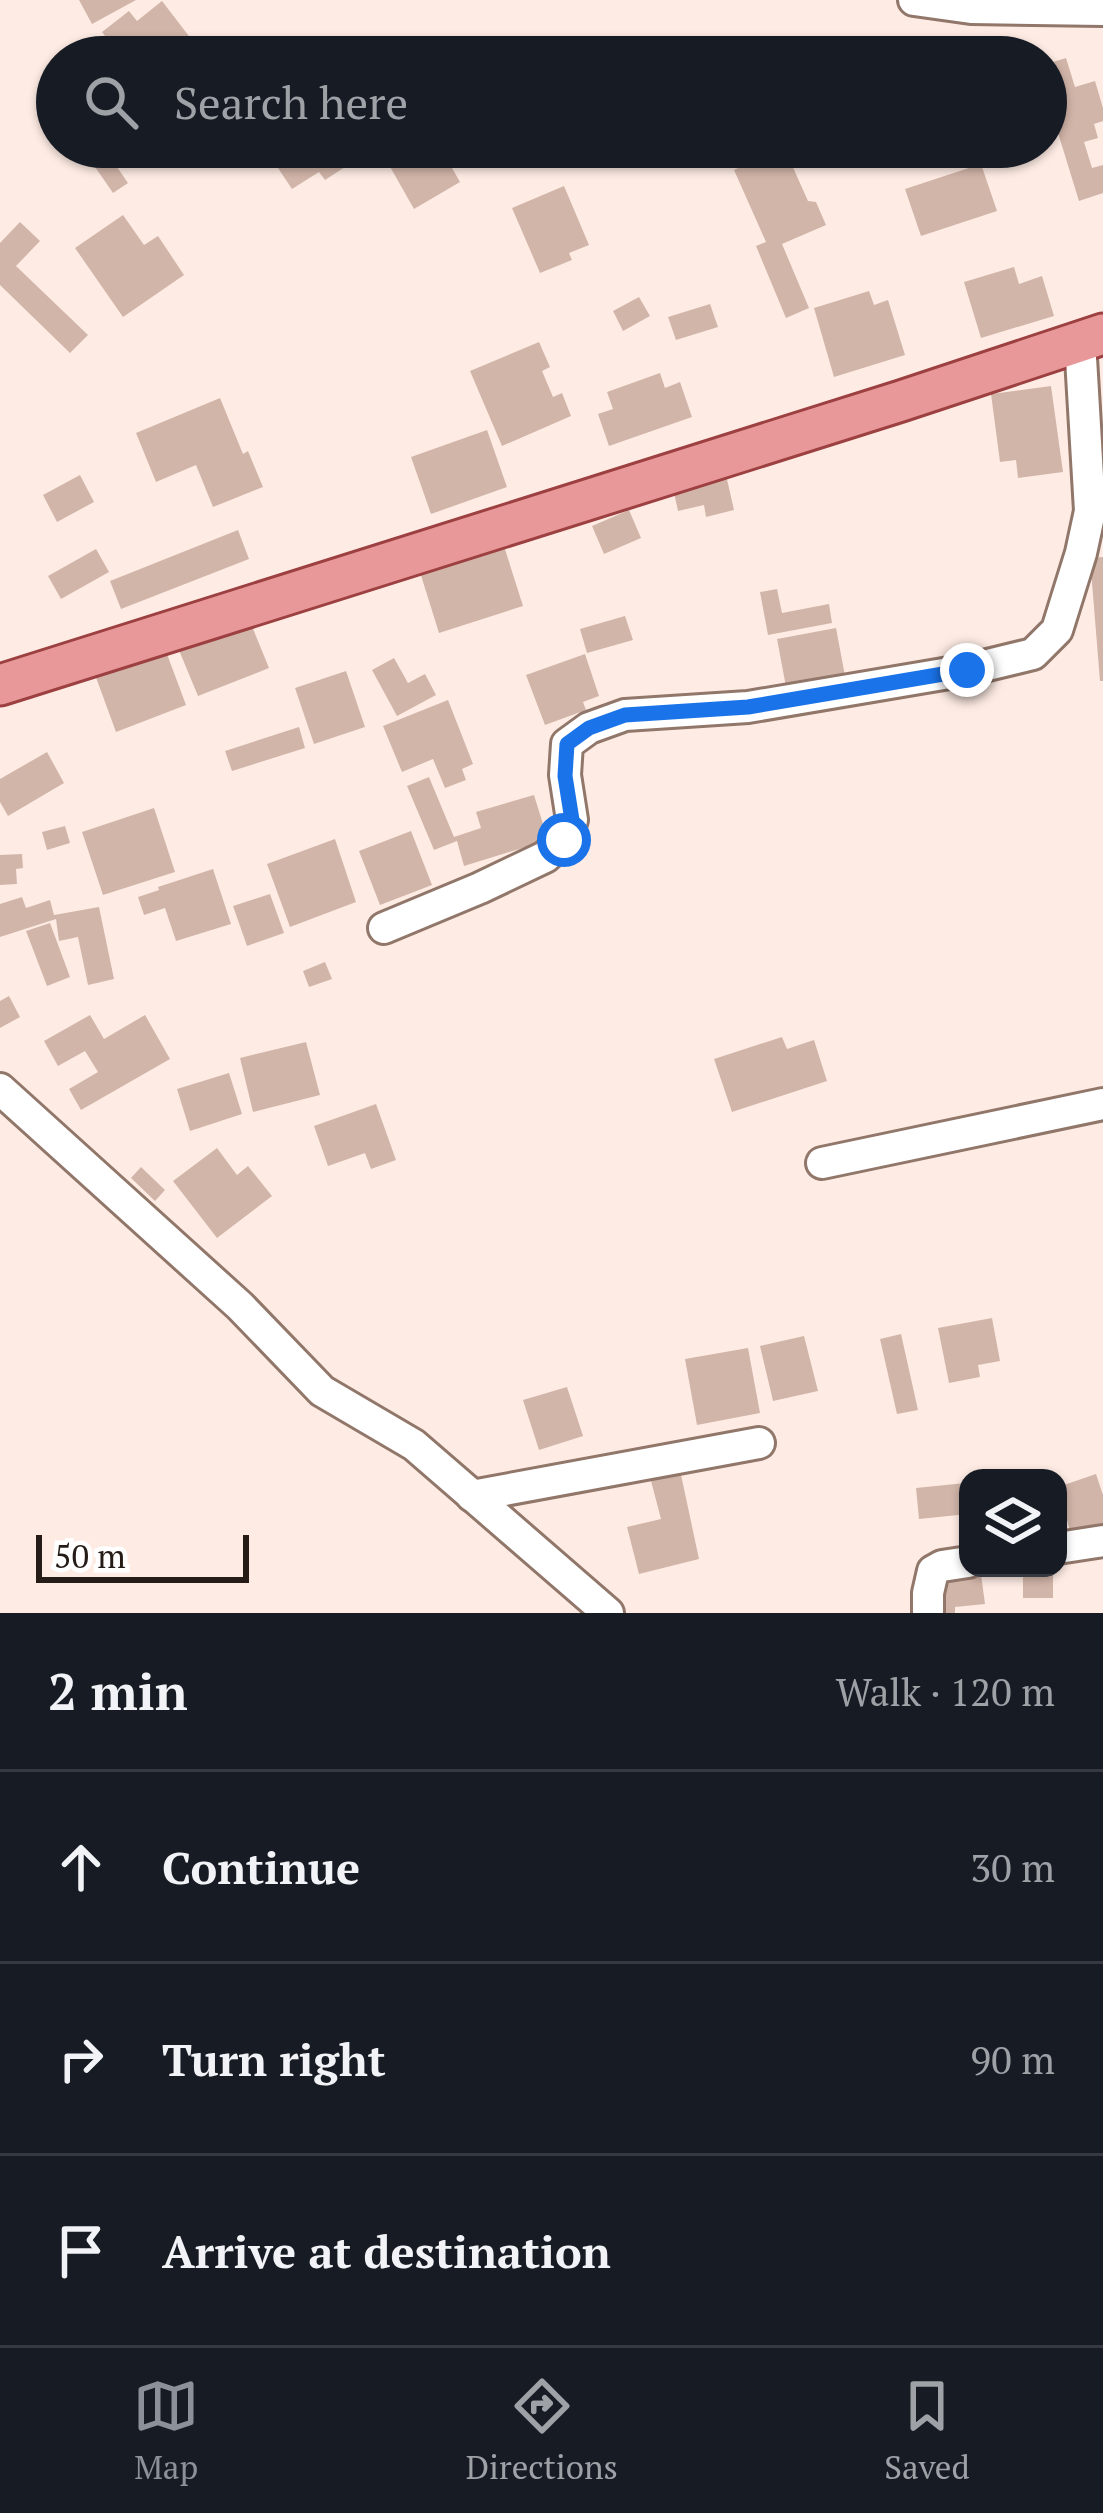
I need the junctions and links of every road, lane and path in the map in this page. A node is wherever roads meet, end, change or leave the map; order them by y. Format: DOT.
graph roads {
  1 [pos="914,0"];
  2 [pos="1103,10"];
  3 [pos="1091,337"];
  4 [pos="0,685"];
  5 [pos="384,928"];
  6 [pos="0,1089"];
  7 [pos="1103,1104"];
  8 [pos="822,1163"];
  9 [pos="759,1443"];
  10 [pos="472,1496"];
  11 [pos="1103,1541"];
  12 [pos="1067,1547"];
  13 [pos="959,1563"];
  14 [pos="608,1613"];
  15 [pos="928,1613"];
  1 -- 2 [label="street"];
  3 -- 4 [label="main road"];
  3 -- 5 [label="street"];
  6 -- 10 [label="street"];
  7 -- 8 [label="street"];
  9 -- 10 [label="street"];
  10 -- 14 [label="street"];
  11 -- 12 [label="street"];
  13 -- 15 [label="street"];
}
